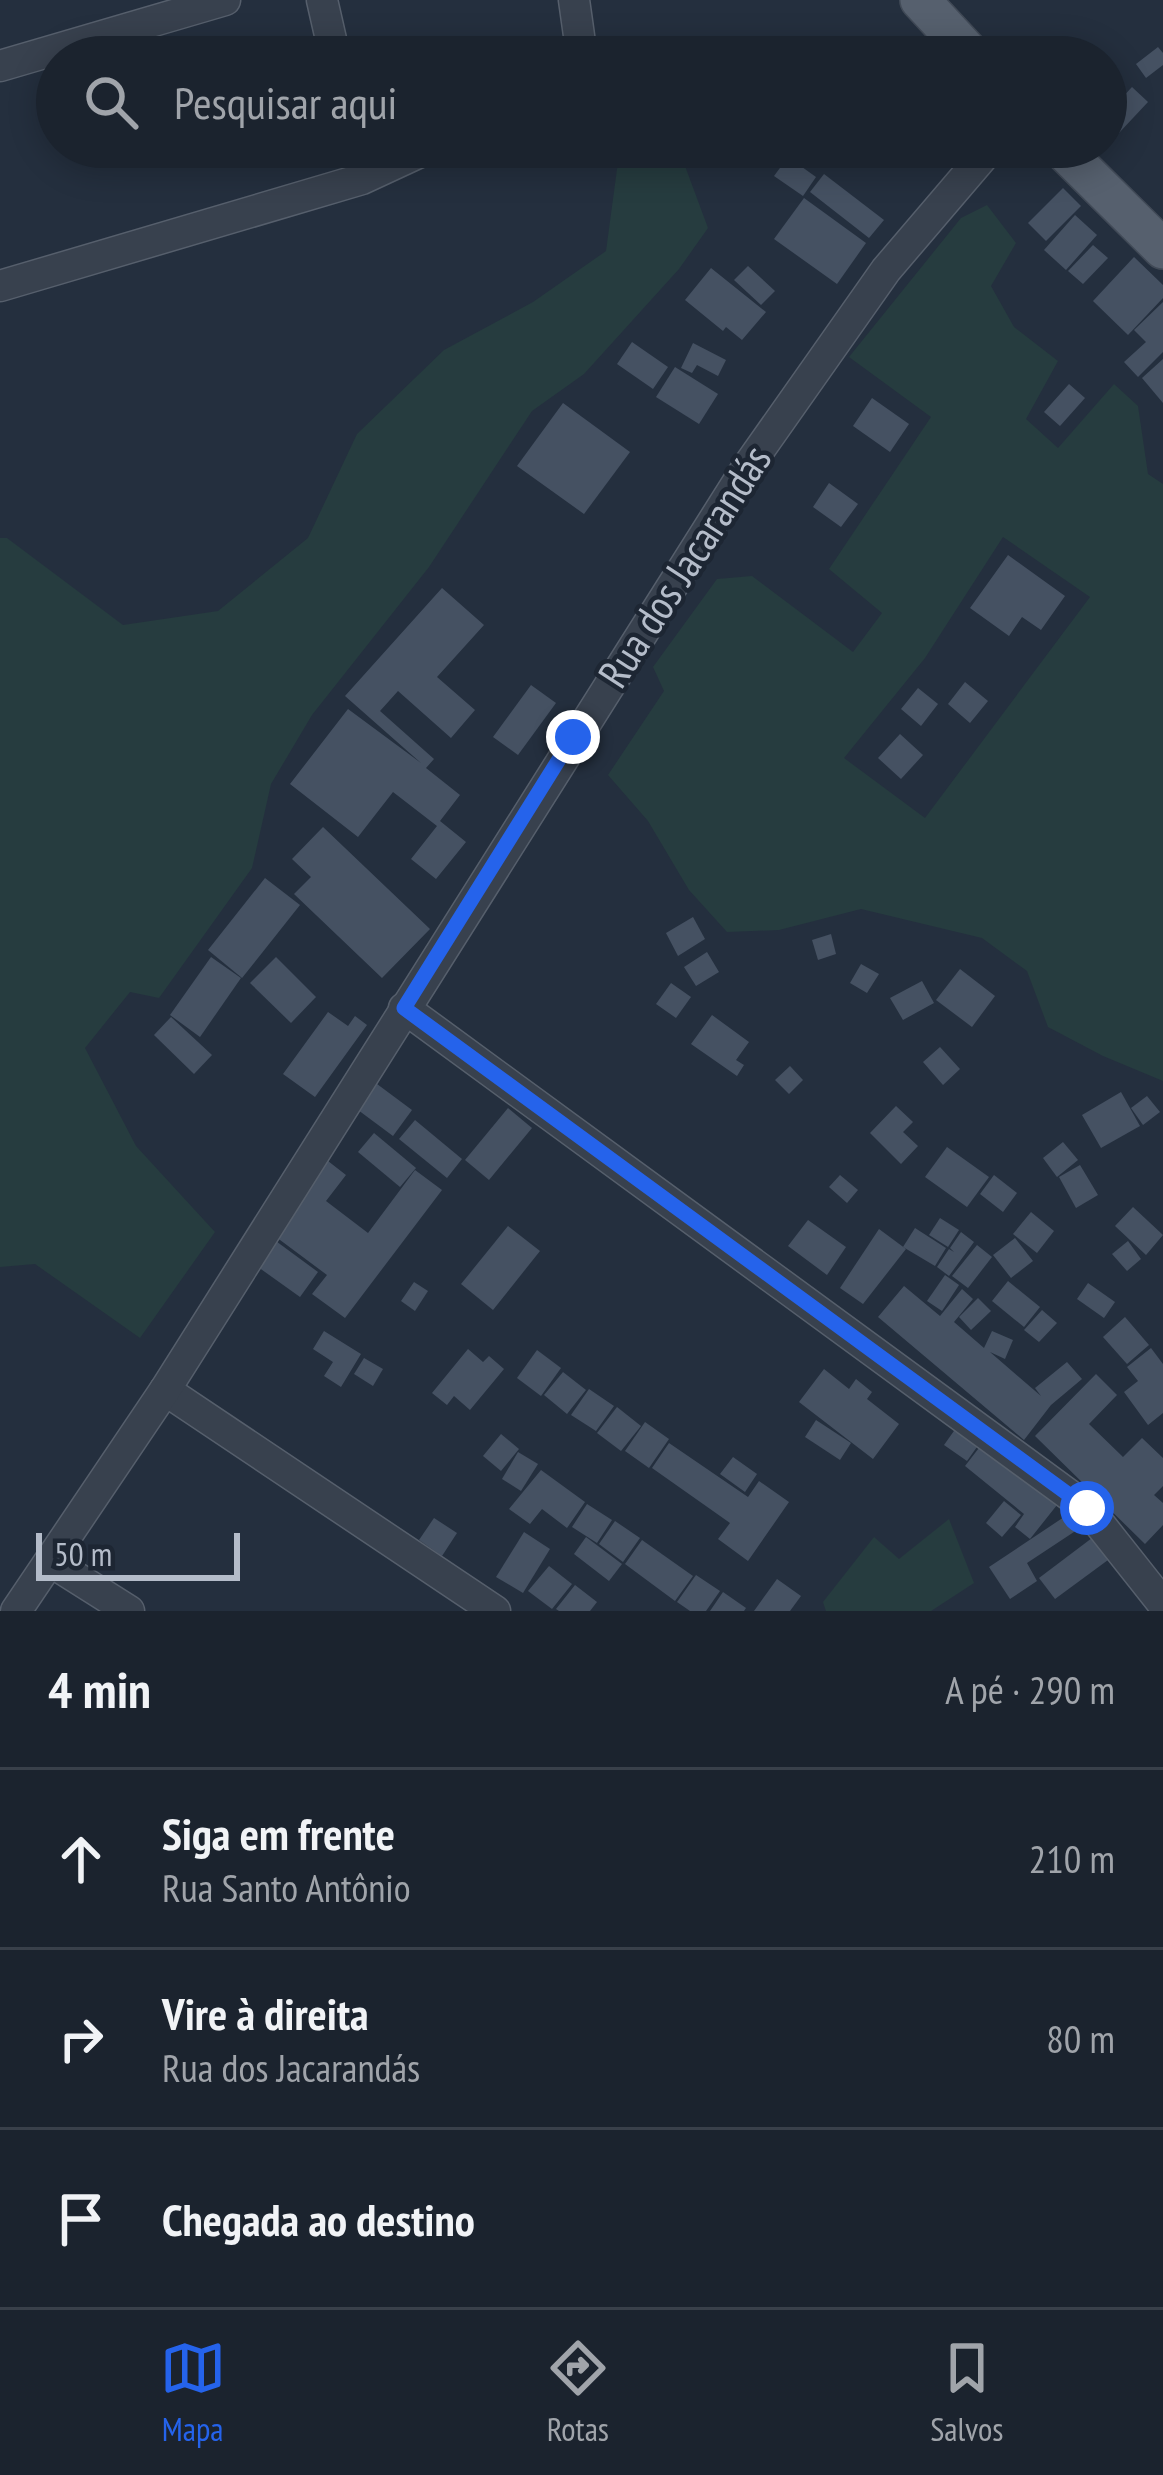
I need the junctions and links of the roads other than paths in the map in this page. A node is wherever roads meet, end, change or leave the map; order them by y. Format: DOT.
graph roads {
  1 [pos="225,0"];
  2 [pos="322,0"];
  3 [pos="574,0"];
  4 [pos="920,0"];
  5 [pos="102,36"];
  6 [pos="330,36"];
  7 [pos="579,36"];
  8 [pos="953,36"];
  9 [pos="36,55"];
  10 [pos="0,66"];
  11 [pos="360,168"];
  12 [pos="386,168"];
  13 [pos="973,168"];
  14 [pos="1081,168"];
  15 [pos="362,179"];
  16 [pos="1163,249"];
  17 [pos="0,286"];
  18 [pos="404,1008"];
  19 [pos="165,1390"];
  20 [pos="50,1561"];
  21 [pos="1163,1604"];
  22 [pos="16,1611"];
  23 [pos="129,1611"];
  24 [pos="495,1611"];
  1 -- 5 [label="street"];
  2 -- 6 [label="street"];
  3 -- 7 [label="street"];
  4 -- 8 [label="main road"];
  9 -- 10 [label="street"];
  11 -- 15 [label="street"];
  12 -- 15 [label="street"];
  13 -- 18 [label="street, Rua dos Jacarandás"];
  14 -- 16 [label="main road"];
  15 -- 17 [label="street"];
  18 -- 19 [label="street, Rua dos Jacarandás"];
  18 -- 21 [label="street"];
  19 -- 20 [label="street, Rua dos Jacarandás"];
  19 -- 24 [label="street"];
  20 -- 22 [label="street, Rua dos Jacarandás"];
  20 -- 23 [label="street"];
}
